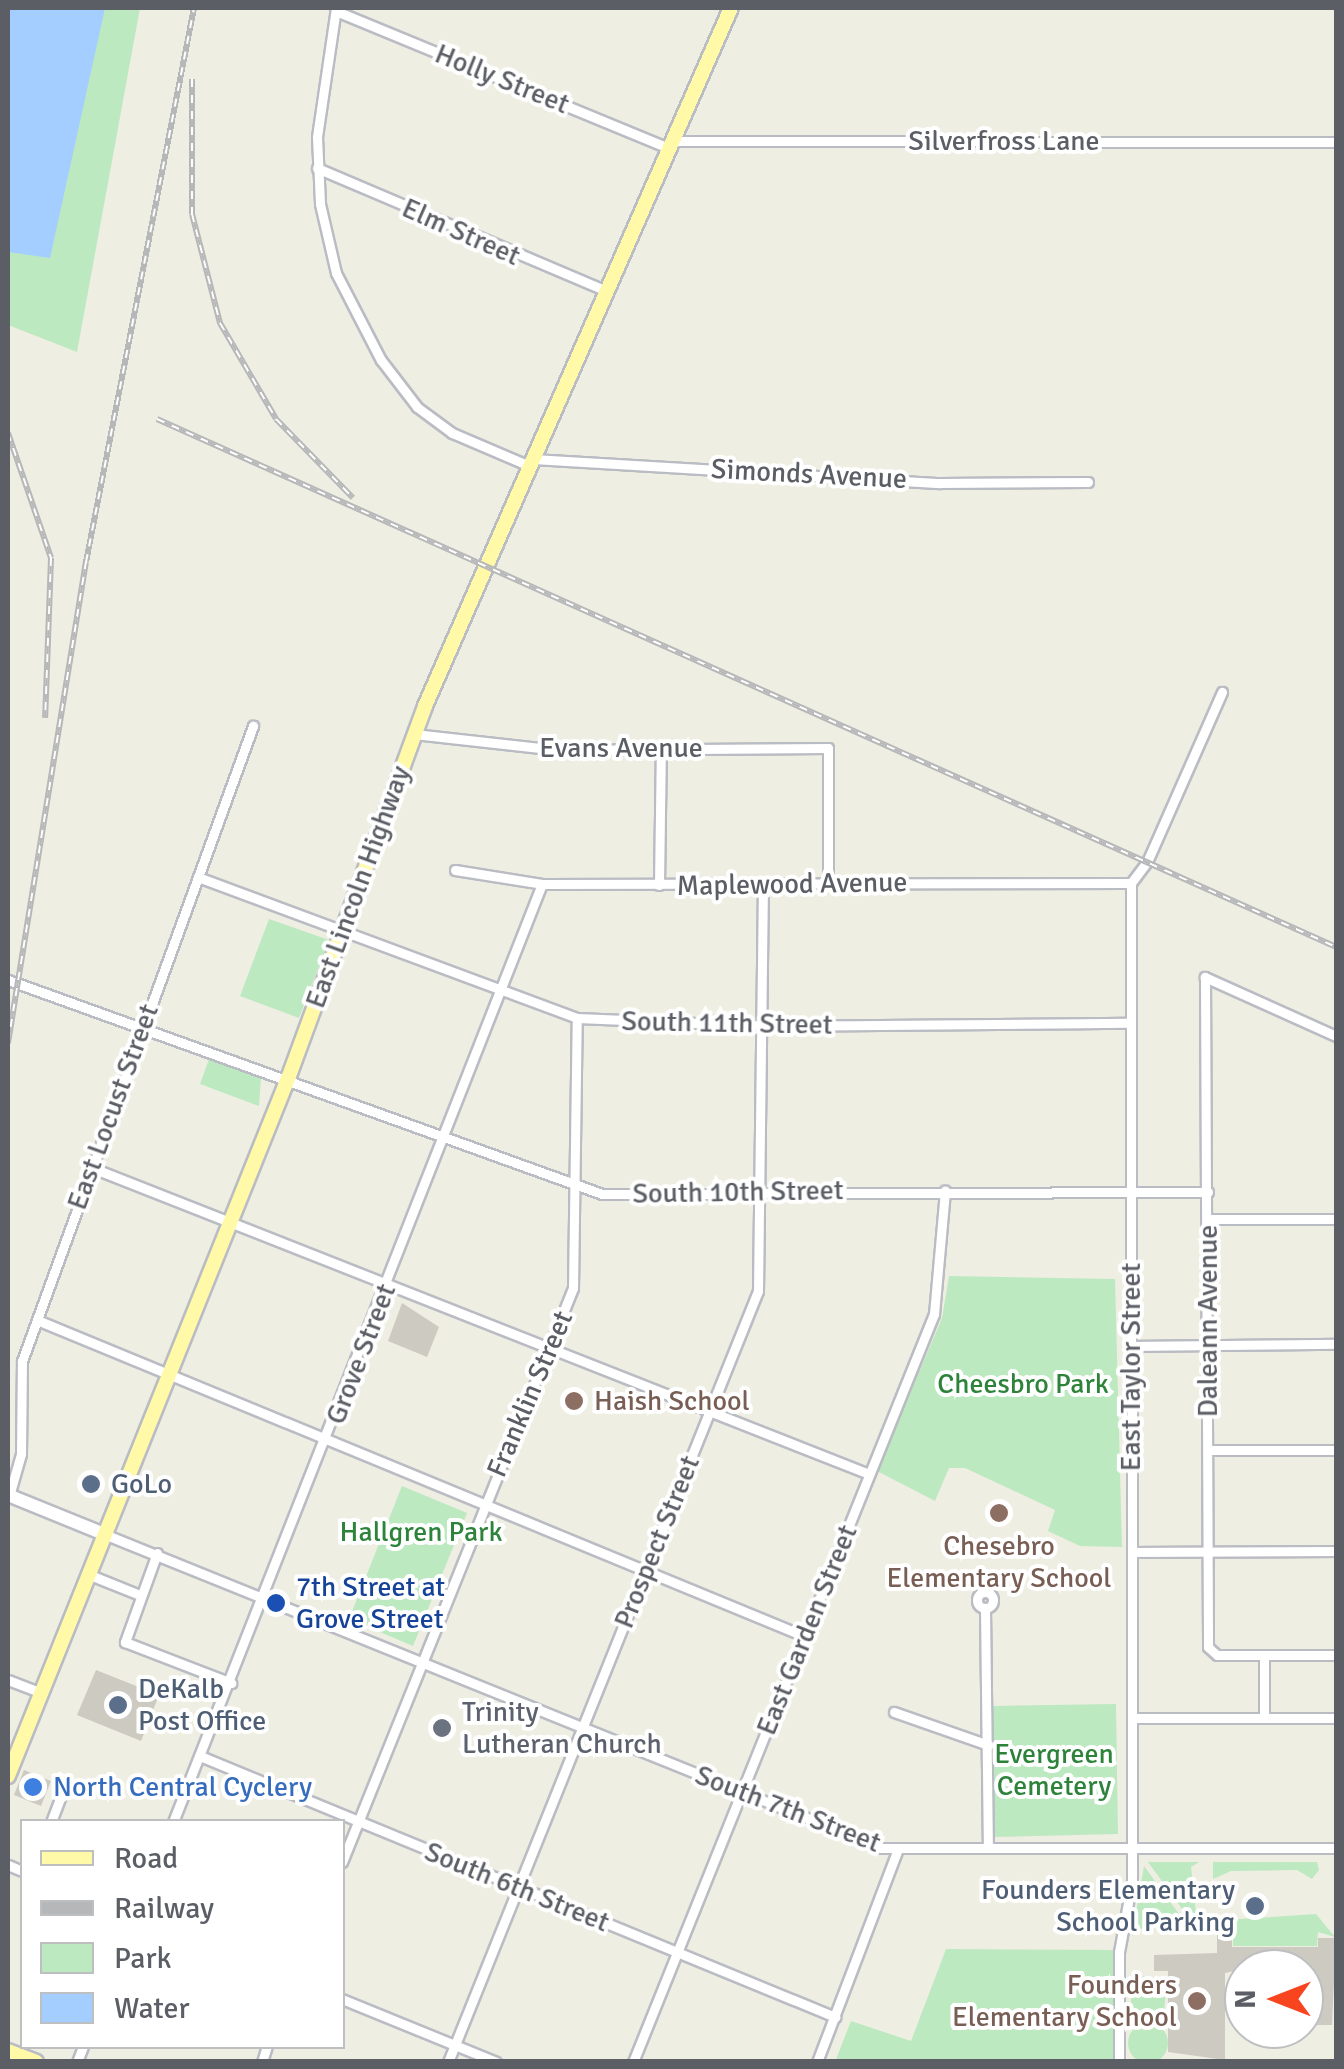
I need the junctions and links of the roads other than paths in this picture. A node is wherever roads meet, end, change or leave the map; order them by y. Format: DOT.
graph roads {
  1 [pos="731,8"];
  2 [pos="336,9"];
  3 [pos="1336,142"];
  4 [pos="669,144"];
  5 [pos="317,168"];
  6 [pos="607,291"];
  7 [pos="528,462"];
  8 [pos="1088,482"];
  9 [pos="1222,692"];
  10 [pos="254,726"];
  11 [pos="414,734"];
  12 [pos="661,748"];
  13 [pos="455,870"];
  14 [pos="198,877"];
  15 [pos="828,882"];
  16 [pos="763,883"];
  17 [pos="1130,883"];
  18 [pos="542,884"];
  19 [pos="659,885"];
  20 [pos="342,930"];
  21 [pos="8,980"];
  22 [pos="502,990"];
  23 [pos="577,1018"];
  24 [pos="1128,1023"];
  25 [pos="144,1025"];
  26 [pos="764,1026"];
  27 [pos="1336,1036"];
  28 [pos="289,1076"];
  29 [pos="447,1135"];
  30 [pos="90,1167"];
  31 [pos="576,1185"];
  32 [pos="944,1190"];
  33 [pos="761,1192"];
  34 [pos="1208,1192"];
  35 [pos="1129,1193"];
  36 [pos="230,1218"];
  37 [pos="1208,1219"];
  38 [pos="1336,1219"];
  39 [pos="388,1284"];
  40 [pos="37,1320"];
  41 [pos="549,1344"];
  42 [pos="1336,1344"];
  43 [pos="1209,1345"];
  44 [pos="1132,1346"];
  45 [pos="169,1376"];
  46 [pos="710,1411"];
  47 [pos="328,1440"];
  48 [pos="1208,1450"];
  49 [pos="1336,1450"];
  50 [pos="870,1474"];
  51 [pos="8,1495"];
  52 [pos="484,1504"];
  53 [pos="104,1534"];
  54 [pos="1132,1552"];
  55 [pos="1336,1552"];
  56 [pos="1208,1553"];
  57 [pos="157,1554"];
  58 [pos="644,1572"];
  59 [pos="90,1575"];
  60 [pos="140,1595"];
  61 [pos="264,1598"];
  62 [pos="985,1608"];
  63 [pos="804,1636"];
  64 [pos="1336,1655"];
  65 [pos="1264,1656"];
  66 [pos="420,1662"];
  67 [pos="8,1680"];
  68 [pos="230,1684"];
  69 [pos="42,1693"];
  70 [pos="894,1712"];
  71 [pos="1264,1717"];
  72 [pos="1132,1718"];
  73 [pos="1336,1718"];
  74 [pos="582,1729"];
  75 [pos="988,1745"];
  76 [pos="200,1756"];
  77 [pos="8,1776"];
  78 [pos="742,1792"];
  79 [pos="60,1798"];
  80 [pos="52,1819"];
  81 [pos="174,1819"];
  82 [pos="359,1822"];
  83 [pos="988,1848"];
  84 [pos="1336,1848"];
  85 [pos="1132,1849"];
  86 [pos="898,1850"];
  87 [pos="345,1855"];
  88 [pos="518,1887"];
  89 [pos="676,1952"];
  90 [pos="345,2000"];
  91 [pos="835,2017"];
  92 [pos="456,2045"];
  93 [pos="8,2051"];
  94 [pos="36,2062"];
  95 [pos="448,2062"];
  96 [pos="496,2062"];
  97 [pos="632,2062"];
  98 [pos="817,2062"];
  99 [pos="1118,2062"];
  1 -- 4 [label="main road, East Lincoln Highway"];
  2 -- 4 [label="street, Holly Street"];
  2 -- 5 [label="street"];
  3 -- 4 [label="street, Silverfross Lane"];
  4 -- 6 [label="main road, East Lincoln Highway"];
  5 -- 6 [label="street, Elm Street"];
  5 -- 7 [label="street"];
  6 -- 7 [label="main road, East Lincoln Highway"];
  7 -- 8 [label="street, Simonds Avenue"];
  7 -- 11 [label="main road, East Lincoln Highway"];
  9 -- 17 [label="street"];
  10 -- 14 [label="street, East Locust Street"];
  11 -- 12 [label="street, Evans Avenue"];
  11 -- 20 [label="main road, East Lincoln Highway"];
  12 -- 15 [label="street, Evans Avenue"];
  12 -- 19 [label="street"];
  13 -- 18 [label="street, Maplewood Avenue"];
  14 -- 20 [label="street, South 11th Street"];
  14 -- 25 [label="street, East Locust Street"];
  15 -- 16 [label="street, Maplewood Avenue"];
  15 -- 17 [label="street, Maplewood Avenue"];
  16 -- 19 [label="street, Maplewood Avenue"];
  16 -- 26 [label="street, Prospect Street"];
  17 -- 24 [label="street, East Taylor Street"];
  18 -- 19 [label="street, Maplewood Avenue"];
  18 -- 22 [label="street, Grove Street"];
  20 -- 22 [label="street, South 11th Street"];
  20 -- 28 [label="main road, East Lincoln Highway"];
  21 -- 25 [label="street, South 10th Street"];
  22 -- 23 [label="street, South 11th Street"];
  22 -- 29 [label="street, Grove Street"];
  23 -- 26 [label="street, South 11th Street"];
  23 -- 31 [label="street, Franklin Street"];
  24 -- 26 [label="street, South 11th Street"];
  24 -- 35 [label="street, East Taylor Street"];
  25 -- 28 [label="street, South 10th Street"];
  25 -- 30 [label="street, East Locust Street"];
  26 -- 33 [label="street, Prospect Street"];
  27 -- 34 [label="street, Daleann Avenue"];
  28 -- 29 [label="street, South 10th Street"];
  28 -- 36 [label="main road, East Lincoln Highway"];
  29 -- 31 [label="street, South 10th Street"];
  29 -- 39 [label="street, Grove Street"];
  30 -- 36 [label="street"];
  30 -- 40 [label="street, East Locust Street"];
  31 -- 33 [label="street, South 10th Street"];
  31 -- 41 [label="street, Franklin Street"];
  32 -- 33 [label="street, South 10th Street"];
  32 -- 35 [label="street, South 10th Street"];
  32 -- 50 [label="street, East Garden Street"];
  33 -- 46 [label="street, Prospect Street"];
  34 -- 35 [label="street, South 10th Street"];
  34 -- 37 [label="street, Daleann Avenue"];
  35 -- 44 [label="street, East Taylor Street"];
  36 -- 39 [label="street"];
  36 -- 45 [label="main road, East Lincoln Highway"];
  37 -- 38 [label="street"];
  37 -- 43 [label="street, Daleann Avenue"];
  39 -- 41 [label="street"];
  39 -- 47 [label="street, Grove Street"];
  40 -- 45 [label="street"];
  40 -- 51 [label="street, East Locust Street"];
  41 -- 46 [label="street"];
  41 -- 52 [label="street, Franklin Street"];
  42 -- 43 [label="street"];
  43 -- 44 [label="street"];
  43 -- 48 [label="street, Daleann Avenue"];
  44 -- 54 [label="street, East Taylor Street"];
  45 -- 47 [label="street"];
  45 -- 53 [label="main road, East Lincoln Highway"];
  46 -- 50 [label="street"];
  46 -- 58 [label="street, Prospect Street"];
  47 -- 52 [label="street"];
  47 -- 61 [label="street, Grove Street"];
  48 -- 49 [label="street"];
  48 -- 56 [label="street, Daleann Avenue"];
  50 -- 63 [label="street, East Garden Street"];
  51 -- 53 [label="street"];
  52 -- 58 [label="street"];
  52 -- 66 [label="street, Franklin Street"];
  53 -- 57 [label="street, South 7th Street"];
  53 -- 59 [label="main road, East Lincoln Highway"];
  54 -- 56 [label="street"];
  54 -- 72 [label="street, East Taylor Street"];
  55 -- 56 [label="street"];
  56 -- 65 [label="street, Daleann Avenue"];
  57 -- 60 [label="street"];
  57 -- 61 [label="street, South 7th Street"];
  58 -- 63 [label="street"];
  58 -- 74 [label="street, Prospect Street"];
  59 -- 60 [label="street"];
  59 -- 69 [label="main road, East Lincoln Highway"];
  60 -- 68 [label="street"];
  61 -- 66 [label="street, South 7th Street"];
  61 -- 68 [label="street, Grove Street"];
  62 -- 75 [label="street"];
  63 -- 78 [label="street, East Garden Street"];
  64 -- 65 [label="street"];
  65 -- 71 [label="street"];
  66 -- 74 [label="street, South 7th Street"];
  66 -- 82 [label="street, Franklin Street"];
  67 -- 69 [label="street"];
  68 -- 76 [label="street, Grove Street"];
  69 -- 77 [label="main road, East Lincoln Highway"];
  70 -- 75 [label="street"];
  71 -- 72 [label="street"];
  71 -- 73 [label="street"];
  72 -- 85 [label="street, East Taylor Street"];
  74 -- 78 [label="street, South 7th Street"];
  74 -- 88 [label="street, Prospect Street"];
  75 -- 83 [label="street"];
  76 -- 81 [label="street, Grove Street"];
  76 -- 82 [label="street, South 6th Street"];
  78 -- 86 [label="street, South 7th Street"];
  78 -- 89 [label="street, East Garden Street"];
  79 -- 80 [label="street"];
  82 -- 87 [label="street, Franklin Street"];
  82 -- 88 [label="street, South 6th Street"];
  83 -- 85 [label="street, South 7th Street"];
  83 -- 86 [label="street, South 7th Street"];
  84 -- 85 [label="street, South 7th Street"];
  85 -- 99 [label="street, East Taylor Street"];
  86 -- 91 [label="street"];
  88 -- 89 [label="street, South 6th Street"];
  88 -- 92 [label="street, Prospect Street"];
  89 -- 91 [label="street, South 6th Street"];
  89 -- 97 [label="street, East Garden Street"];
  90 -- 92 [label="street"];
  91 -- 98 [label="street"];
  92 -- 95 [label="street, Prospect Street"];
  92 -- 96 [label="street"];
  93 -- 94 [label="main road"];
}
